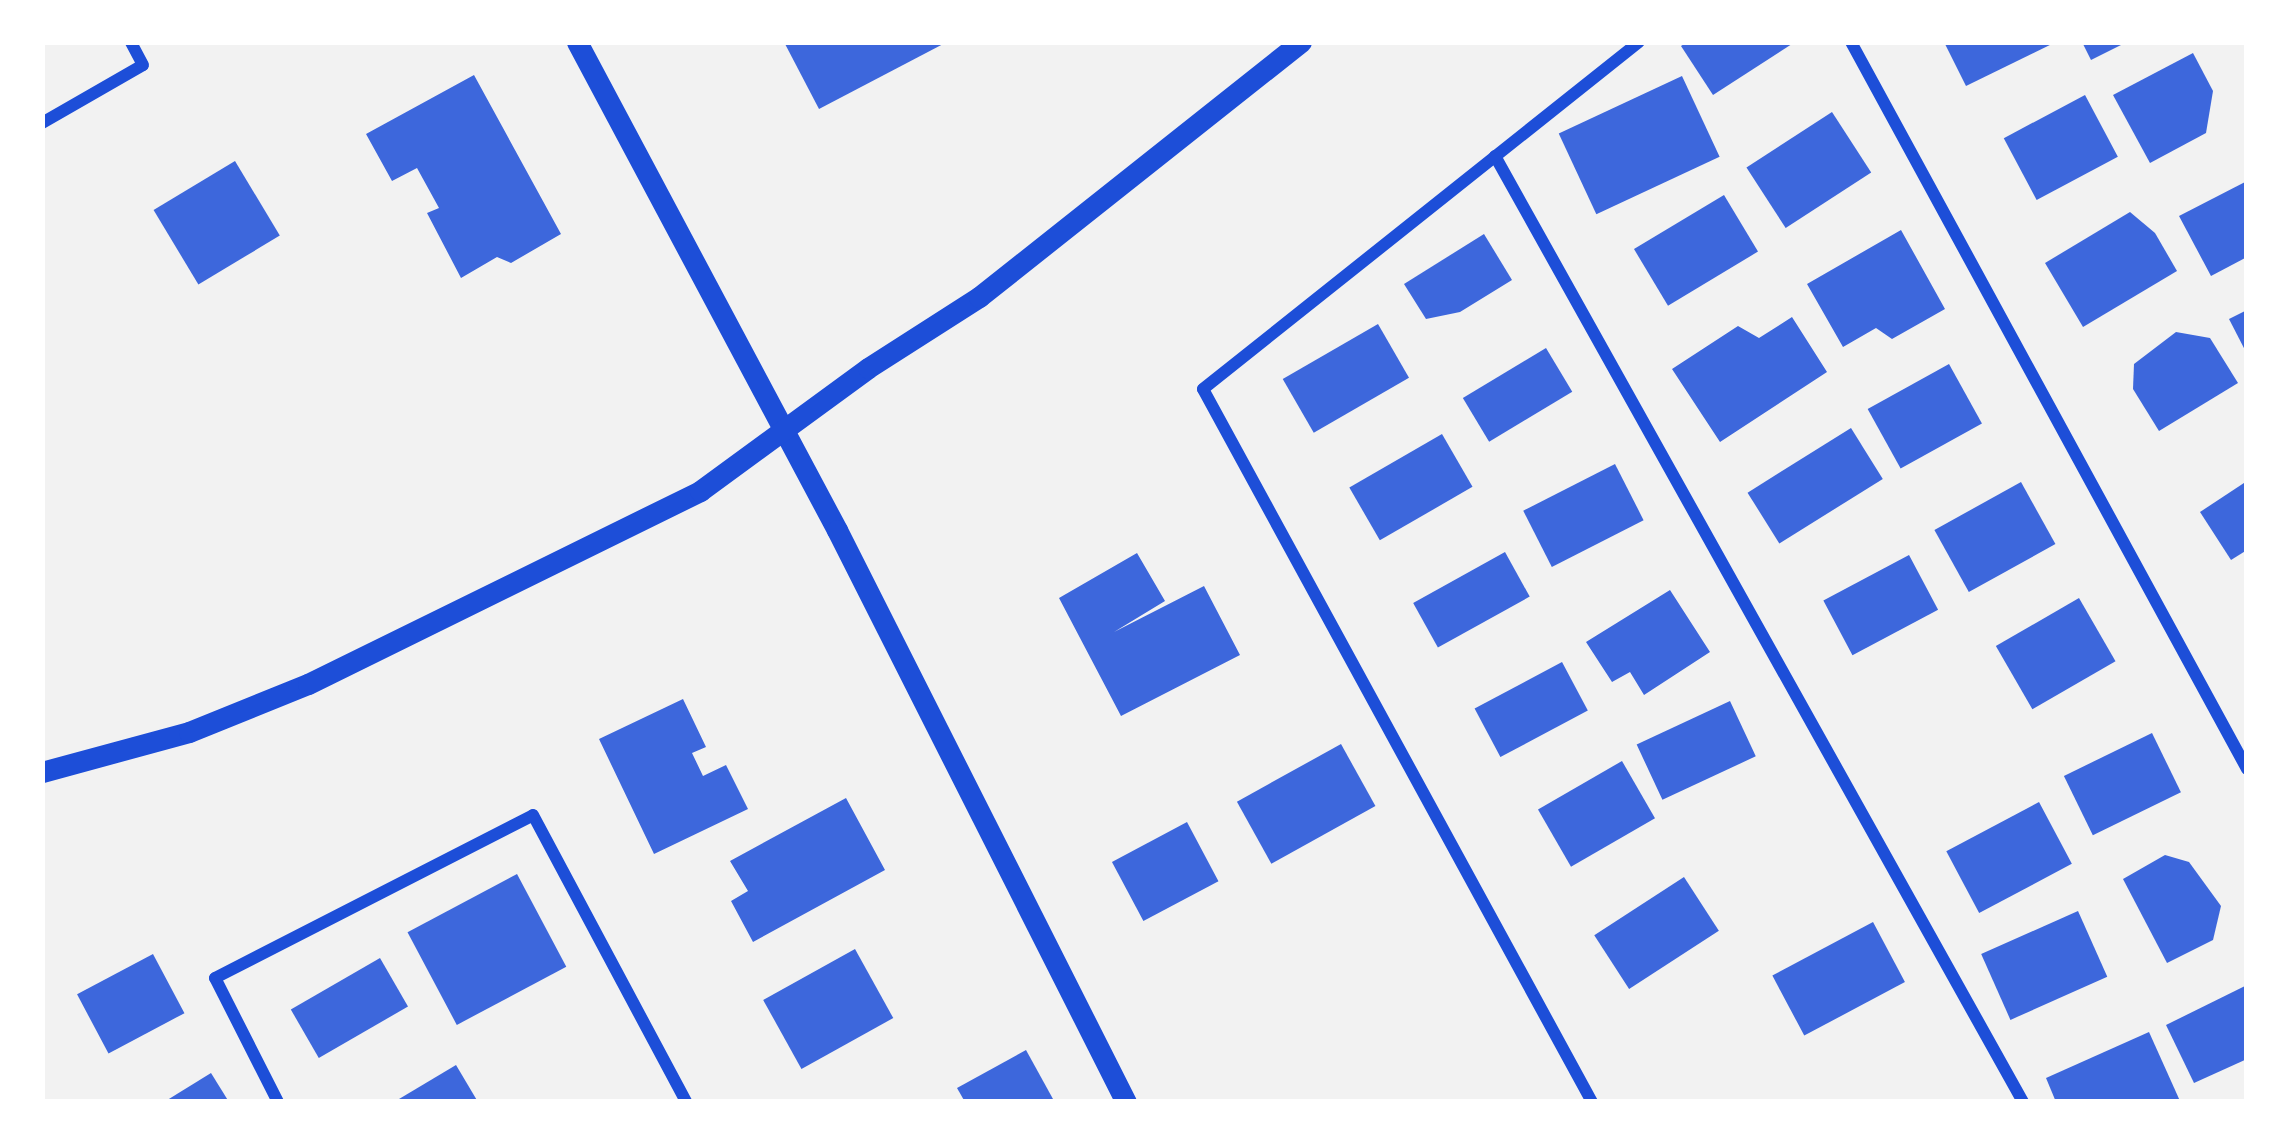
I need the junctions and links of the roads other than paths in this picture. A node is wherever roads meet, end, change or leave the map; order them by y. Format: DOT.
graph roads {
  1 [pos="131,42"];
  2 [pos="577,42"];
  3 [pos="1301,42"];
  4 [pos="1639,42"];
  5 [pos="1851,42"];
  6 [pos="42,123"];
  7 [pos="1495,156"];
  8 [pos="783,430"];
  9 [pos="2247,769"];
  10 [pos="42,772"];
  11 [pos="278,1102"];
  12 [pos="686,1102"];
  13 [pos="1126,1102"];
  14 [pos="1592,1102"];
  15 [pos="2023,1102"];
  1 -- 6 [label="street"];
  2 -- 8 [label="street"];
  3 -- 8 [label="street"];
  4 -- 7 [label="street"];
  5 -- 9 [label="street"];
  7 -- 14 [label="street"];
  7 -- 15 [label="street"];
  8 -- 10 [label="street"];
  8 -- 13 [label="street"];
  11 -- 12 [label="street"];
}
